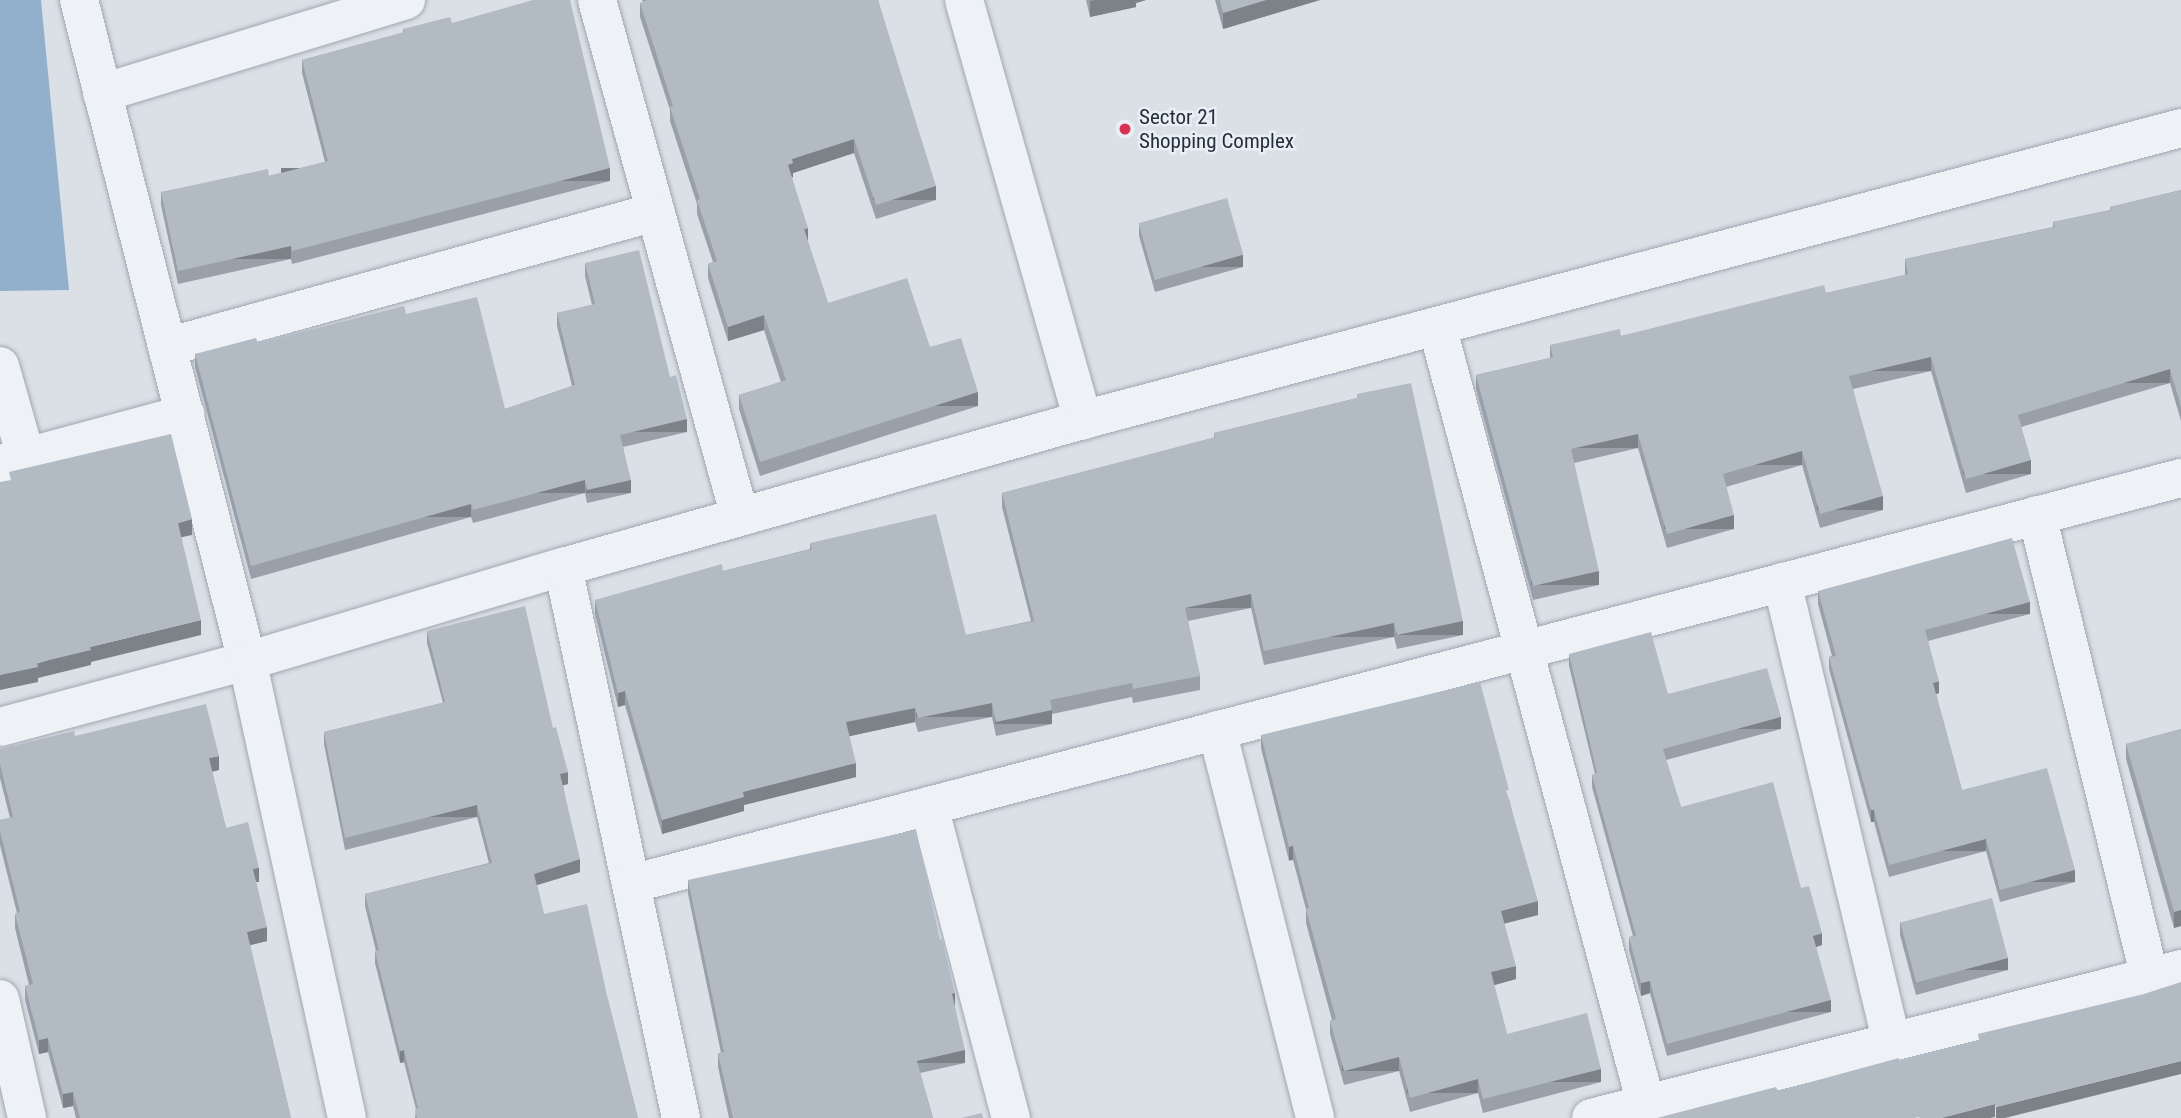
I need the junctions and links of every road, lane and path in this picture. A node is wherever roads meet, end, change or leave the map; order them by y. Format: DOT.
graph roads {
  1 [pos="79,0"];
  2 [pos="406,0"];
  3 [pos="597,0"];
  4 [pos="964,0"];
  5 [pos="314,13"];
  6 [pos="102,93"];
  7 [pos="2181,128"];
  8 [pos="655,212"];
  9 [pos="1437,326"];
  10 [pos="167,347"];
  11 [pos="0,366"];
  12 [pos="185,414"];
  13 [pos="1083,420"];
  14 [pos="13,460"];
  15 [pos="2181,478"];
  16 [pos="2037,515"];
  17 [pos="740,517"];
  18 [pos="563,567"];
  19 [pos="1782,582"];
  20 [pos="1525,650"];
  21 [pos="247,661"];
  22 [pos="0,727"];
  23 [pos="1217,730"];
  24 [pos="929,806"];
  25 [pos="631,884"];
  26 [pos="2165,973"];
  27 [pos="0,999"];
  28 [pos="1892,1042"];
  29 [pos="1646,1104"];
  30 [pos="27,1118"];
  31 [pos="347,1118"];
  32 [pos="681,1118"];
  33 [pos="1011,1118"];
  34 [pos="1315,1118"];
  35 [pos="1591,1118"];
  1 -- 6 [label="street"];
  2 -- 5 [label="street"];
  3 -- 8 [label="street"];
  4 -- 13 [label="street"];
  5 -- 6 [label="street"];
  6 -- 10 [label="street"];
  7 -- 9 [label="street"];
  8 -- 10 [label="street"];
  8 -- 17 [label="street"];
  9 -- 13 [label="street"];
  9 -- 20 [label="street"];
  10 -- 12 [label="street"];
  11 -- 14 [label="street"];
  12 -- 14 [label="street"];
  12 -- 21 [label="street"];
  13 -- 17 [label="street"];
  15 -- 16 [label="street"];
  16 -- 19 [label="street"];
  16 -- 26 [label="street"];
  17 -- 18 [label="street"];
  18 -- 21 [label="street"];
  18 -- 25 [label="street"];
  19 -- 20 [label="street"];
  19 -- 28 [label="street"];
  20 -- 23 [label="street"];
  20 -- 29 [label="street"];
  21 -- 22 [label="street"];
  21 -- 31 [label="street"];
  23 -- 24 [label="street"];
  23 -- 34 [label="street"];
  24 -- 25 [label="street"];
  24 -- 33 [label="street"];
  25 -- 32 [label="street"];
  26 -- 28 [label="street"];
  27 -- 30 [label="street"];
  28 -- 29 [label="street"];
  29 -- 35 [label="street"];
}
